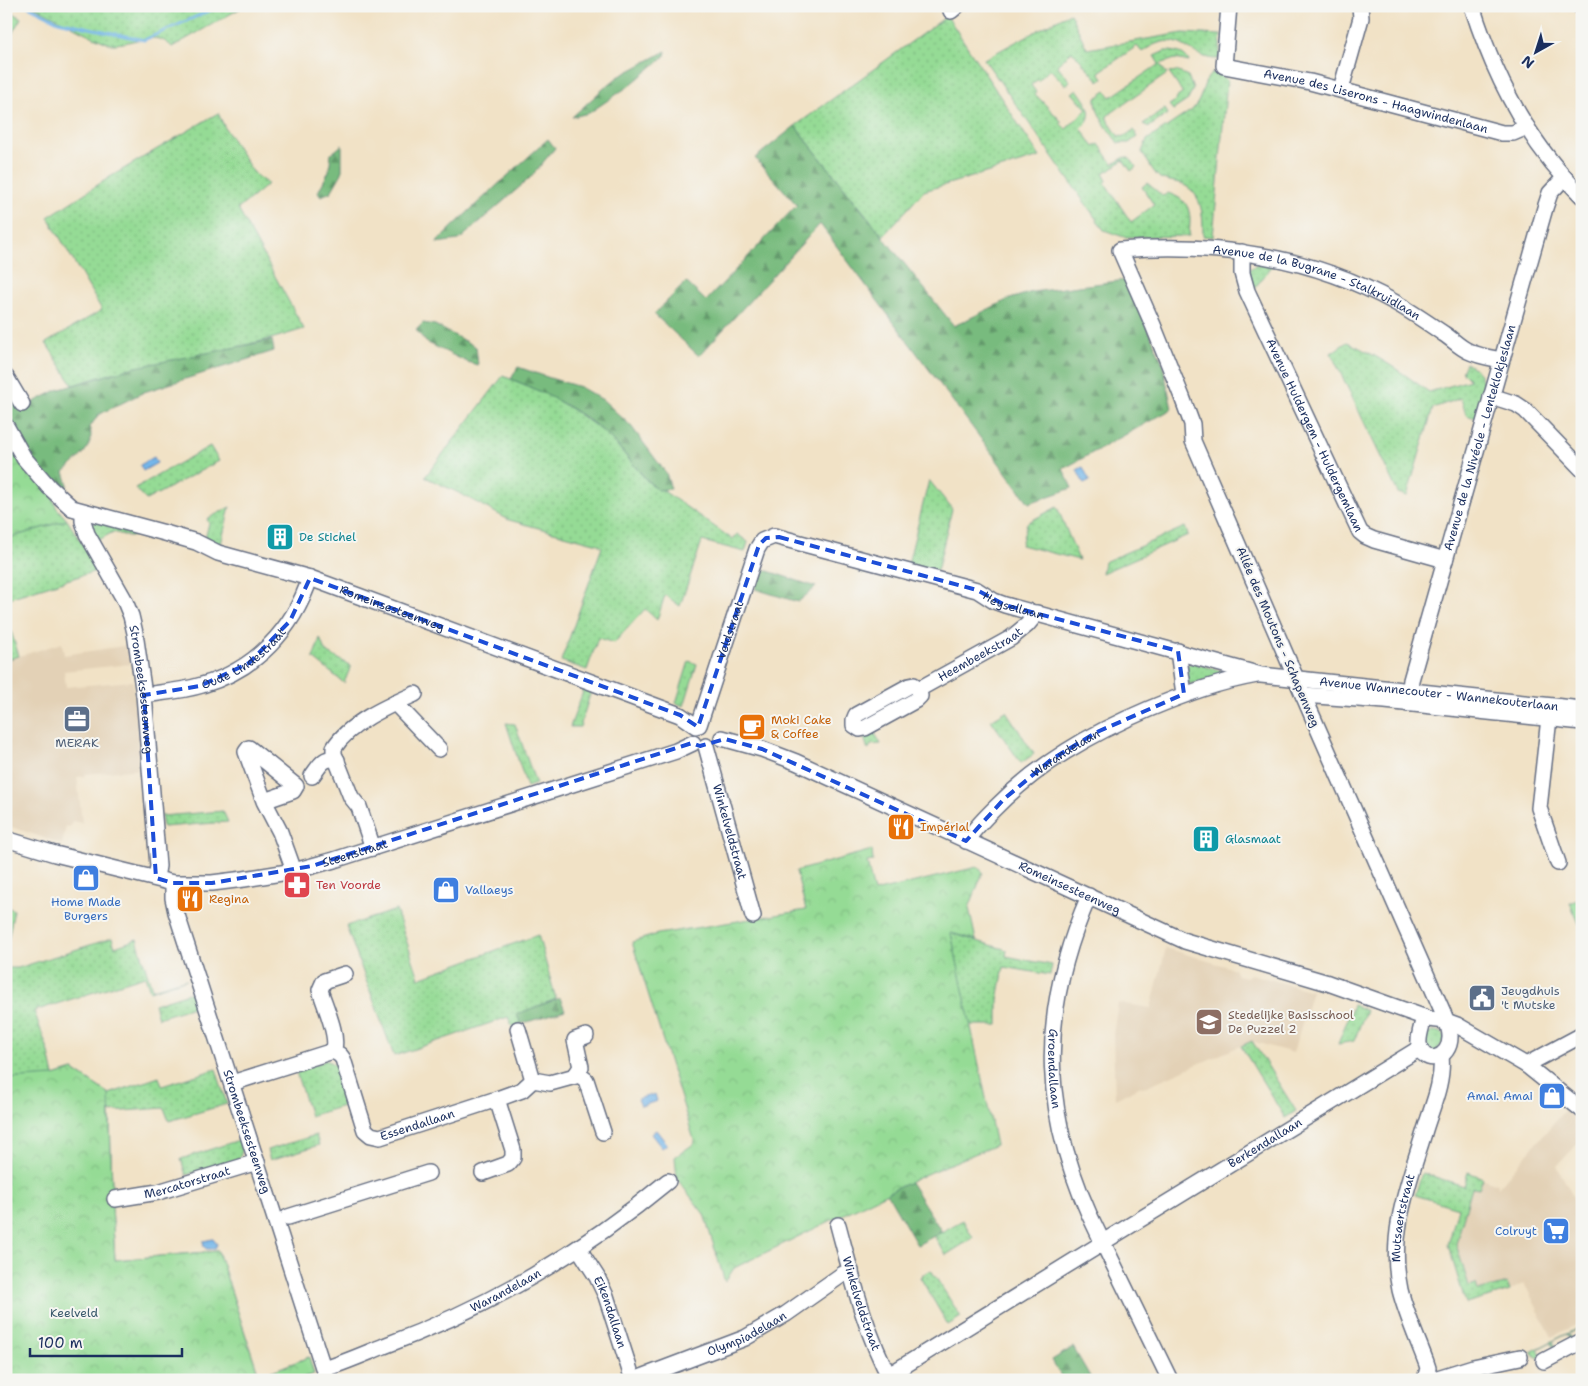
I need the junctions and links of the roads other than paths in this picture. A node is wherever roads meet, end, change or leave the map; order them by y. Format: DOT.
graph roads {
  1 [pos="1229,6"];
  2 [pos="1360,6"];
  3 [pos="1472,6"];
  4 [pos="1341,89"];
  5 [pos="1527,127"];
  6 [pos="1564,178"];
  7 [pos="1582,196"];
  8 [pos="1120,250"];
  9 [pos="1242,252"];
  10 [pos="1501,360"];
  11 [pos="6,377"];
  12 [pos="1491,396"];
  13 [pos="22,404"];
  14 [pos="6,426"];
  15 [pos="1582,469"];
  16 [pos="83,512"];
  17 [pos="766,538"];
  18 [pos="1445,560"];
  19 [pos="310,578"];
  20 [pos="1036,614"];
  21 [pos="1178,651"];
  22 [pos="1288,662"];
  23 [pos="1261,675"];
  24 [pos="1296,679"];
  25 [pos="919,689"];
  26 [pos="415,694"];
  27 [pos="1184,694"];
  28 [pos="144,695"];
  29 [pos="1303,695"];
  30 [pos="1408,697"];
  31 [pos="395,703"];
  32 [pos="1582,709"];
  33 [pos="1550,712"];
  34 [pos="1582,722"];
  35 [pos="698,725"];
  36 [pos="722,738"];
  37 [pos="700,744"];
  38 [pos="439,749"];
  39 [pos="337,760"];
  40 [pos="312,776"];
  41 [pos="264,801"];
  42 [pos="6,839"];
  43 [pos="966,840"];
  44 [pos="373,848"];
  45 [pos="1558,863"];
  46 [pos="294,871"];
  47 [pos="156,878"];
  48 [pos="173,883"];
  49 [pos="1089,896"];
  50 [pos="753,916"];
  51 [pos="345,974"];
  52 [pos="1424,1017"];
  53 [pos="1446,1021"];
  54 [pos="518,1029"];
  55 [pos="1582,1035"];
  56 [pos="586,1036"];
  57 [pos="1420,1048"];
  58 [pos="333,1051"];
  59 [pos="1442,1062"];
  60 [pos="1526,1065"];
  61 [pos="575,1076"];
  62 [pos="533,1080"];
  63 [pos="232,1084"];
  64 [pos="497,1100"];
  65 [pos="1582,1110"];
  66 [pos="603,1132"];
  67 [pos="257,1162"];
  68 [pos="428,1173"];
  69 [pos="482,1173"];
  70 [pos="668,1181"];
  71 [pos="116,1199"];
  72 [pos="288,1217"];
  73 [pos="838,1225"];
  74 [pos="1103,1243"];
  75 [pos="579,1249"];
  76 [pos="850,1271"];
  77 [pos="1582,1341"];
  78 [pos="1520,1357"];
  79 [pos="1544,1361"];
  80 [pos="325,1374"];
  81 [pos="887,1378"];
  82 [pos="1168,1379"];
  83 [pos="634,1380"];
  84 [pos="1425,1380"];
  85 [pos="1431,1380"];
  1 -- 4 [label="street, Avenue des Liserons - Haagwindenlaan"];
  2 -- 4 [label="street"];
  3 -- 5 [label="street"];
  4 -- 5 [label="street, Avenue des Liserons - Haagwindenlaan"];
  5 -- 6 [label="street"];
  6 -- 7 [label="street"];
  6 -- 10 [label="street, Avenue de la Nivéole - Lenteklokjeslaan"];
  8 -- 9 [label="street, Avenue de la Bugrane - Stalkruidlaan"];
  8 -- 22 [label="street, Allée des Moutons - Schapenweg"];
  9 -- 10 [label="street, Avenue de la Bugrane - Stalkruidlaan"];
  9 -- 18 [label="street, Avenue Huldergem - Huldergemlaan"];
  10 -- 12 [label="street, Avenue de la Nivéole - Lenteklokjeslaan"];
  11 -- 13 [label="street"];
  12 -- 15 [label="street"];
  12 -- 18 [label="street, Avenue de la Nivéole - Lenteklokjeslaan"];
  14 -- 16 [label="street, Romeinsesteenweg"];
  16 -- 19 [label="street, Romeinsesteenweg"];
  16 -- 28 [label="street, Strombeeksesteenweg"];
  17 -- 20 [label="street, Heysellaan"];
  17 -- 35 [label="street, Veldstraat"];
  18 -- 30 [label="street, Avenue de la Nivéole - Lenteklokjeslaan"];
  19 -- 28 [label="street, Oude Lindestraat"];
  19 -- 35 [label="street, Romeinsesteenweg"];
  20 -- 21 [label="street, Heysellaan"];
  20 -- 25 [label="street, Heembeekstraat"];
  21 -- 23 [label="street, Heysellaan"];
  21 -- 27 [label="street"];
  22 -- 23 [label="street, Warandelaan"];
  22 -- 24 [label="street, Allée des Moutons - Schapenweg"];
  23 -- 24 [label="street, Warandelaan"];
  23 -- 27 [label="street, Warandelaan"];
  24 -- 29 [label="street, Allée des Moutons - Schapenweg"];
  24 -- 30 [label="street, Avenue Wannecouter - Wannekouterlaan"];
  26 -- 31 [label="street"];
  27 -- 43 [label="street, Warandelaan"];
  28 -- 47 [label="street, Strombeeksesteenweg"];
  29 -- 30 [label="street, Avenue Wannecouter - Wannekouterlaan"];
  29 -- 53 [label="street, Allée des Moutons - Schapenweg"];
  30 -- 33 [label="street, Avenue Wannecouter - Wannekouterlaan"];
  31 -- 38 [label="street"];
  31 -- 39 [label="street"];
  32 -- 33 [label="street, Avenue Wannecouter - Wannekouterlaan"];
  33 -- 34 [label="street, Avenue Wannecouter - Wannekouterlaan"];
  33 -- 45 [label="street"];
  35 -- 36 [label="street, Romeinsesteenweg"];
  35 -- 37 [label="street"];
  36 -- 37 [label="street"];
  36 -- 43 [label="street, Romeinsesteenweg"];
  37 -- 44 [label="street, Steenstraat"];
  37 -- 50 [label="street, Winkelveldstraat"];
  39 -- 40 [label="street"];
  39 -- 44 [label="street"];
  41 -- 46 [label="street"];
  42 -- 47 [label="street, Steenstraat"];
  43 -- 49 [label="street, Romeinsesteenweg"];
  44 -- 46 [label="street, Steenstraat"];
  46 -- 48 [label="street, Steenstraat"];
  47 -- 48 [label="street, Steenstraat"];
  48 -- 63 [label="street, Strombeeksesteenweg"];
  49 -- 52 [label="street, Romeinsesteenweg"];
  49 -- 74 [label="street, Groendallaan"];
  51 -- 58 [label="street, Essendallaan"];
  52 -- 53 [label="street, Romeinsesteenweg"];
  52 -- 57 [label="street"];
  53 -- 59 [label="street"];
  53 -- 60 [label="street, Romeinsesteenweg"];
  54 -- 62 [label="street"];
  55 -- 60 [label="street"];
  56 -- 61 [label="street"];
  57 -- 59 [label="street"];
  57 -- 74 [label="street, Berkendallaan"];
  58 -- 63 [label="street"];
  58 -- 64 [label="street, Essendallaan"];
  59 -- 84 [label="street, Mutsaertstraat"];
  60 -- 65 [label="street, Romeinsesteenweg"];
  61 -- 62 [label="street"];
  61 -- 66 [label="street"];
  62 -- 64 [label="street, Essendallaan"];
  63 -- 67 [label="street, Strombeeksesteenweg"];
  64 -- 69 [label="street"];
  67 -- 71 [label="street, Mercatorstraat"];
  67 -- 80 [label="street, Strombeeksesteenweg"];
  68 -- 72 [label="street"];
  70 -- 75 [label="street, Warandelaan"];
  73 -- 76 [label="street, Winkelveldstraat"];
  74 -- 81 [label="street, Berkendallaan"];
  74 -- 82 [label="street, Groendallaan"];
  75 -- 80 [label="street, Warandelaan"];
  75 -- 83 [label="street, Eikendallaan"];
  76 -- 81 [label="street, Winkelveldstraat"];
  76 -- 83 [label="street, Olympiadelaan"];
  77 -- 79 [label="street"];
  78 -- 85 [label="street"];
}
